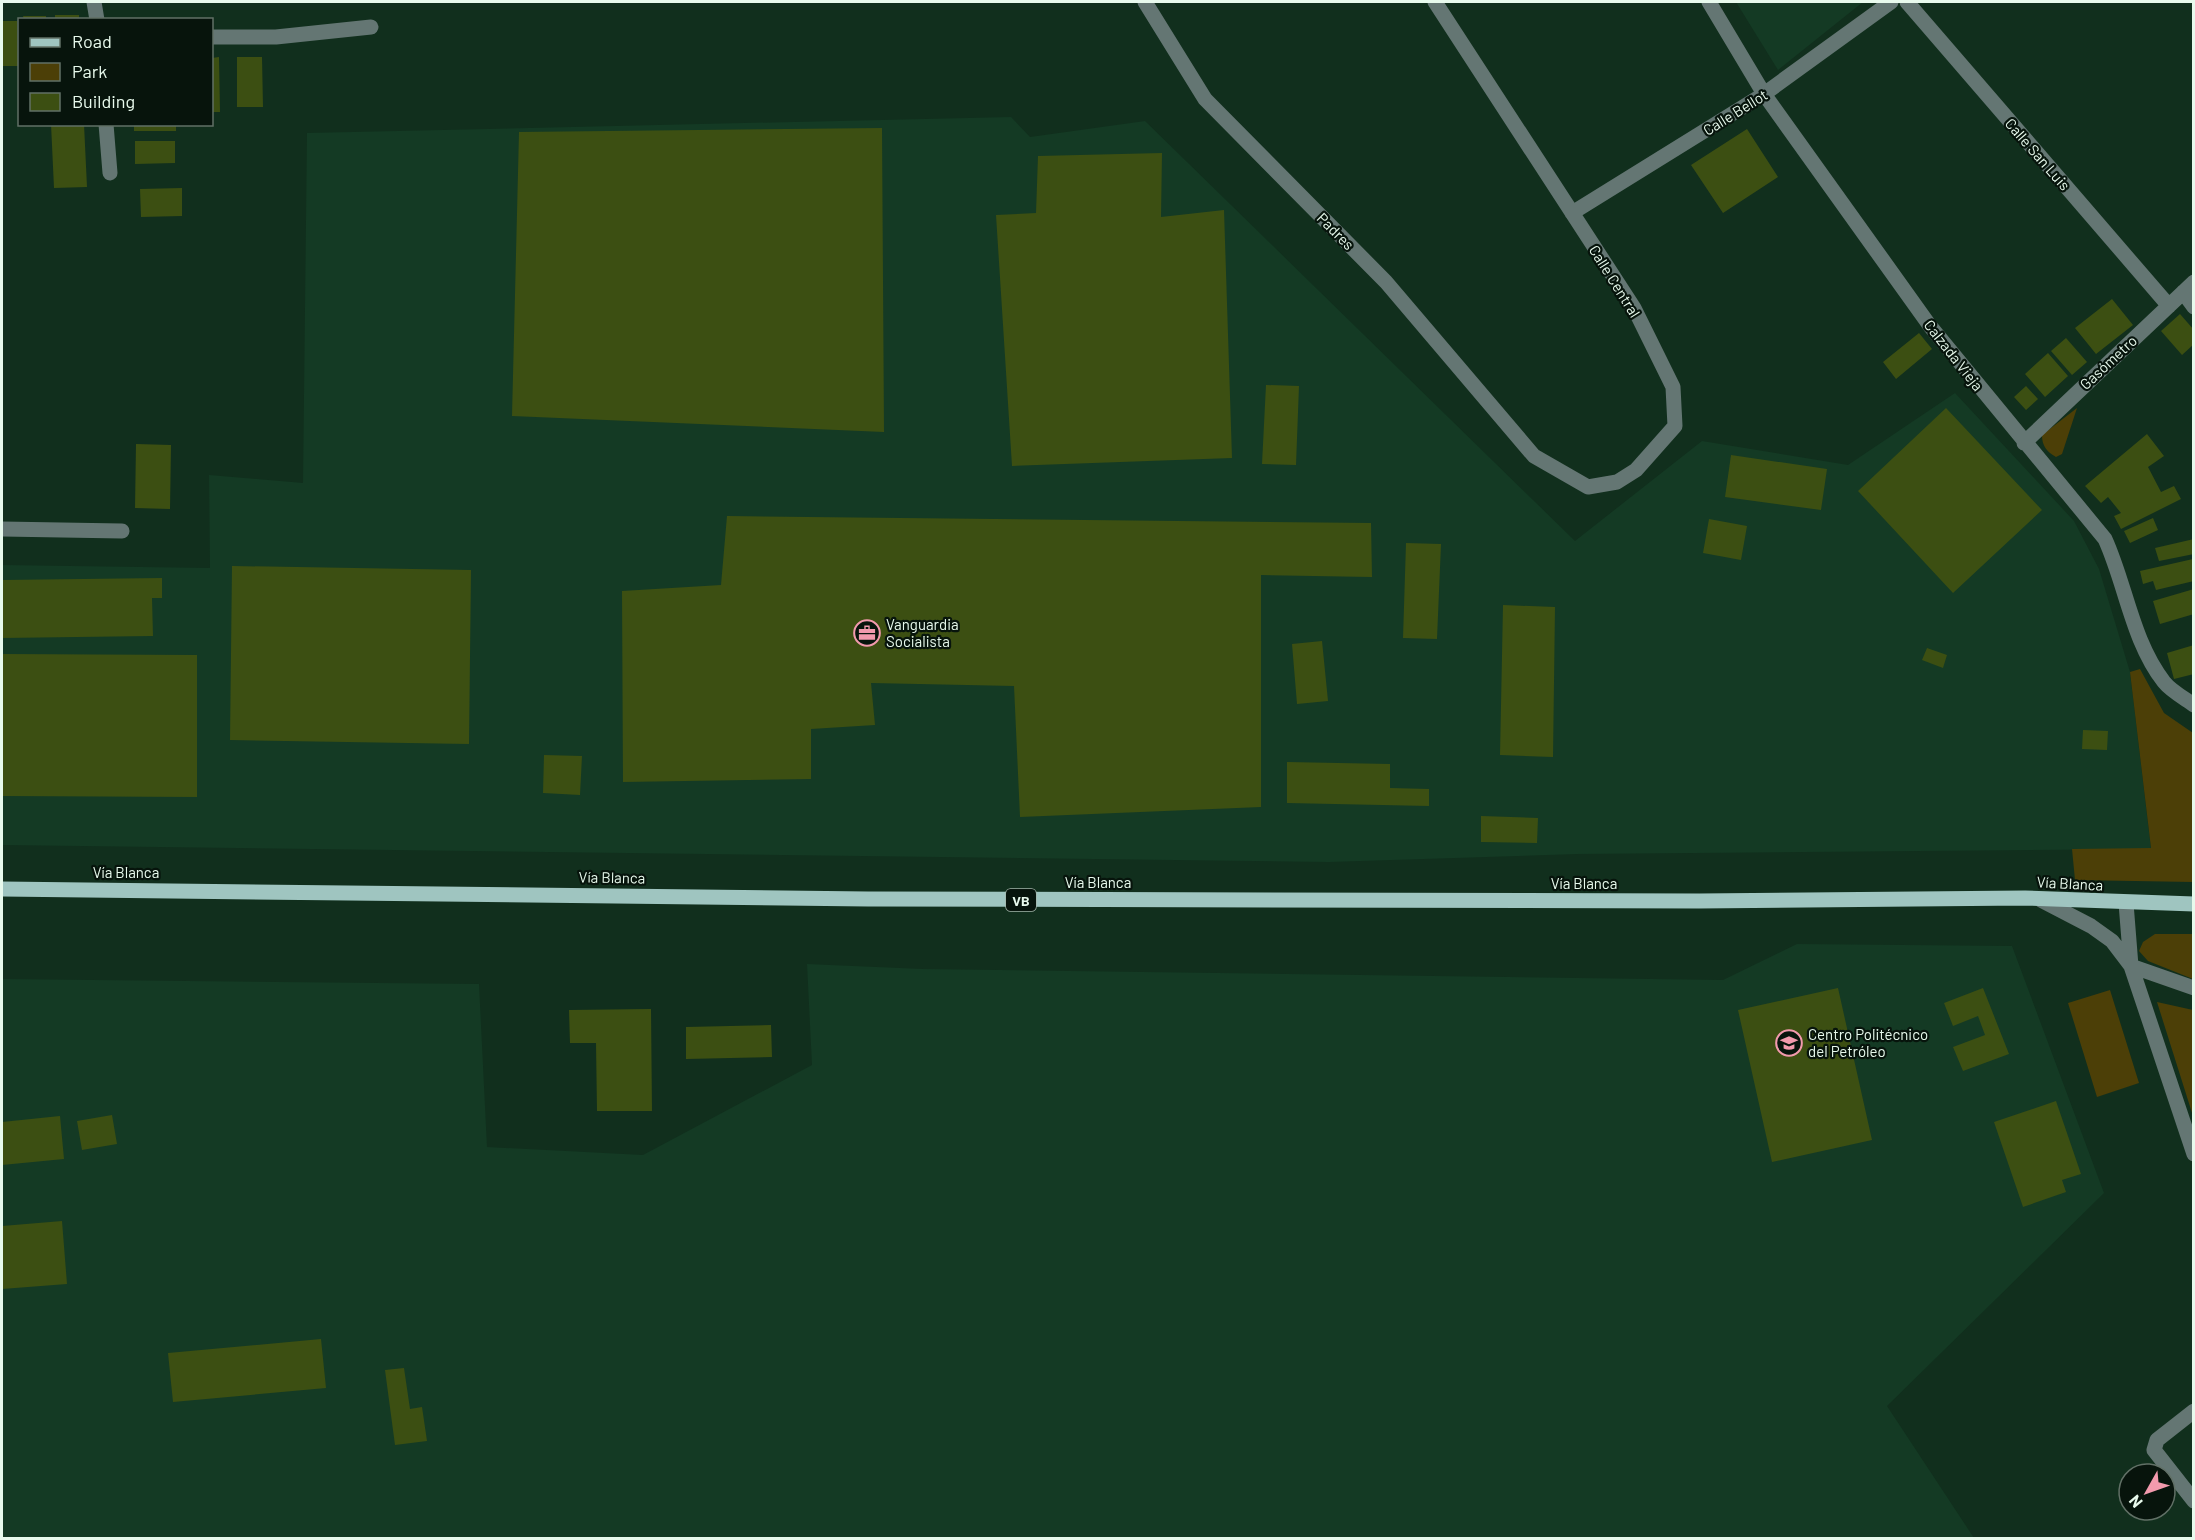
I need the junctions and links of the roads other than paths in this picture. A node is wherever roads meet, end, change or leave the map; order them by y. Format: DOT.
graph roads {
  1 [pos="94,2"];
  2 [pos="1145,2"];
  3 [pos="1435,2"];
  4 [pos="1709,2"];
  5 [pos="1891,2"];
  6 [pos="1907,2"];
  7 [pos="97,18"];
  8 [pos="371,27"];
  9 [pos="213,37"];
  10 [pos="1764,94"];
  11 [pos="106,126"];
  12 [pos="110,173"];
  13 [pos="1572,213"];
  14 [pos="2188,287"];
  15 [pos="2169,306"];
  16 [pos="2193,307"];
  17 [pos="2024,443"];
  18 [pos="1534,456"];
  19 [pos="2,529"];
  20 [pos="122,531"];
  21 [pos="2193,705"];
  22 [pos="2,889"];
  23 [pos="2041,900"];
  24 [pos="2126,903"];
  25 [pos="2193,904"];
  26 [pos="2131,966"];
  27 [pos="2193,988"];
  28 [pos="2193,1154"];
  29 [pos="2193,1411"];
  30 [pos="2193,1501"];
  1 -- 7 [label="street"];
  2 -- 18 [label="street, Padres"];
  3 -- 13 [label="street, Calle Central"];
  4 -- 10 [label="street, Calzada Vieja"];
  5 -- 10 [label="street, Calle Bellot"];
  6 -- 15 [label="street, Calle San Luis"];
  8 -- 9 [label="street"];
  10 -- 13 [label="street, Calle Bellot"];
  10 -- 17 [label="street, Calzada Vieja"];
  11 -- 12 [label="street"];
  13 -- 18 [label="street, Calle Central"];
  14 -- 15 [label="street, Gasómetro"];
  14 -- 16 [label="street"];
  15 -- 17 [label="street, Gasómetro"];
  17 -- 21 [label="street, Calzada Vieja"];
  19 -- 20 [label="street"];
  22 -- 23 [label="main road, Vía Blanca / VB"];
  23 -- 24 [label="main road, Vía Blanca / VB"];
  23 -- 26 [label="street"];
  24 -- 25 [label="main road, Vía Blanca / VB"];
  24 -- 26 [label="street"];
  26 -- 27 [label="street"];
  26 -- 28 [label="street"];
  29 -- 30 [label="street"];
}
